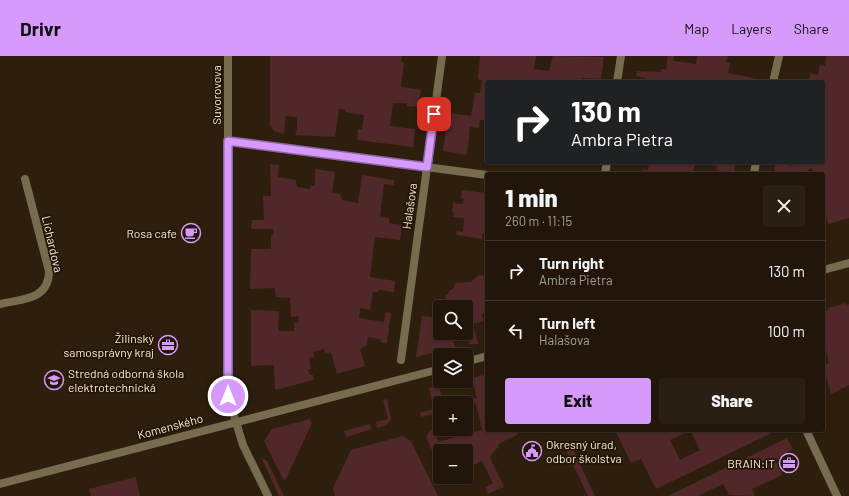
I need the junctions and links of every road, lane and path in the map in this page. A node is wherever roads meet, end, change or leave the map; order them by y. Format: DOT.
graph roads {
  1 [pos="228,56"];
  2 [pos="442,56"];
  3 [pos="621,56"];
  4 [pos="779,56"];
  5 [pos="617,80"];
  6 [pos="773,80"];
  7 [pos="228,141"];
  8 [pos="427,167"];
  9 [pos="485,175"];
  10 [pos="25,179"];
  11 [pos="849,263"];
  12 [pos="825,269"];
  13 [pos="0,304"];
  14 [pos="485,357"];
  15 [pos="401,360"];
  16 [pos="473,360"];
  17 [pos="433,371"];
  18 [pos="235,422"];
  19 [pos="807,432"];
  20 [pos="0,484"];
  21 [pos="268,496"];
  22 [pos="837,496"];
  1 -- 7 [label="street, Suvorovova"];
  2 -- 8 [label="street, Halašova"];
  3 -- 5 [label="street"];
  4 -- 6 [label="street"];
  7 -- 8 [label="street"];
  7 -- 18 [label="street, Suvorovova"];
  8 -- 9 [label="street"];
  8 -- 15 [label="street, Halašova"];
  10 -- 13 [label="street, Lichardova"];
  11 -- 12 [label="street"];
  14 -- 16 [label="street"];
  17 -- 18 [label="street, Komenského"];
  18 -- 20 [label="street, Komenského"];
  18 -- 21 [label="street, Suvorovova"];
  19 -- 22 [label="street"];
}
